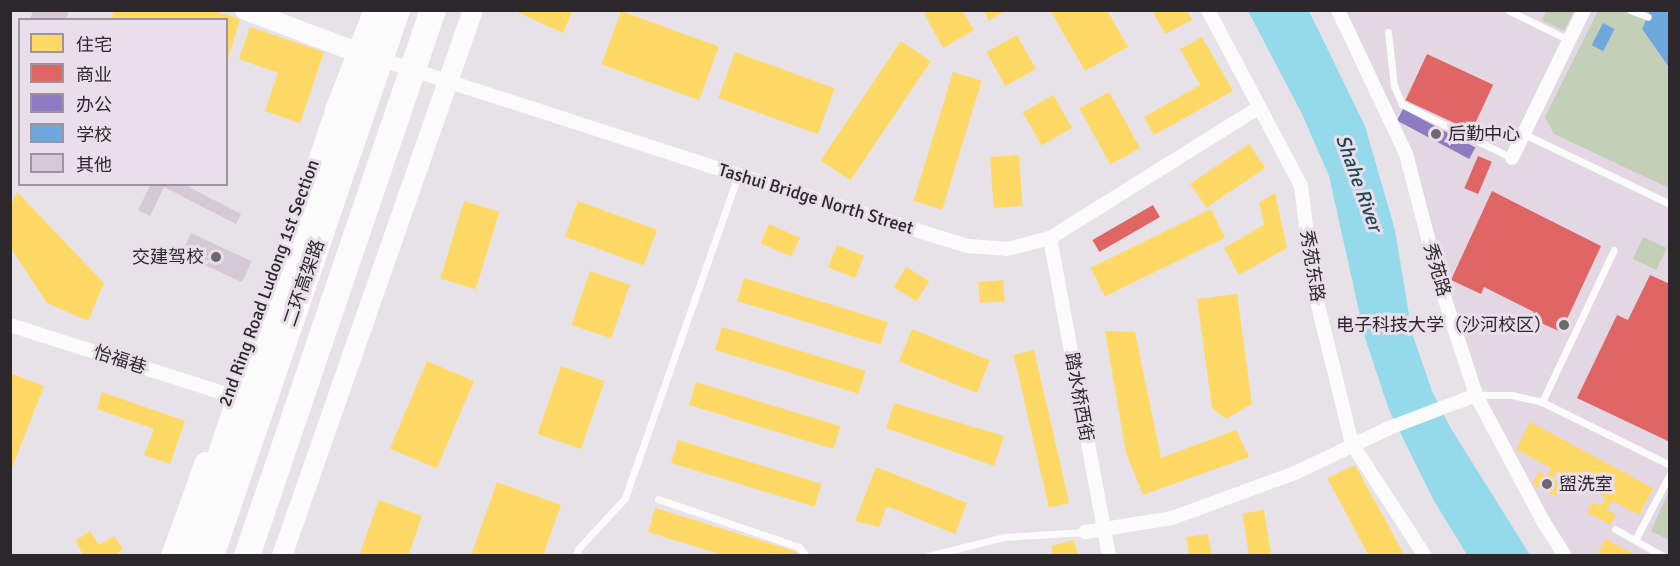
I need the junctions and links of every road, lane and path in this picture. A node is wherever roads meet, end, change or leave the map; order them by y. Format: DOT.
graph roads {
  1 [pos="245,10"];
  2 [pos="365,10"];
  3 [pos="377,10"];
  4 [pos="397,10"];
  5 [pos="433,10"];
  6 [pos="449,10"];
  7 [pos="473,10"];
  8 [pos="1208,10"];
  9 [pos="1338,10"];
  10 [pos="1508,10"];
  11 [pos="1584,10"];
  12 [pos="1630,10"];
  13 [pos="1648,17"];
  14 [pos="1388,32"];
  15 [pos="1569,40"];
  16 [pos="351,50"];
  17 [pos="449,81"];
  18 [pos="1258,108"];
  19 [pos="1524,134"];
  20 [pos="1512,158"];
  21 [pos="738,175"];
  22 [pos="1670,204"];
  23 [pos="1050,238"];
  24 [pos="1614,250"];
  25 [pos="10,325"];
  26 [pos="229,395"];
  27 [pos="1476,395"];
  28 [pos="1542,402"];
  29 [pos="1352,444"];
  30 [pos="1670,465"];
  31 [pos="1670,474"];
  32 [pos="658,499"];
  33 [pos="1104,529"];
  34 [pos="1614,529"];
  35 [pos="1085,532"];
  36 [pos="1635,540"];
  37 [pos="171,555"];
  38 [pos="186,555"];
  39 [pos="211,555"];
  40 [pos="248,555"];
  41 [pos="266,555"];
  42 [pos="282,555"];
  43 [pos="576,555"];
  44 [pos="806,555"];
  45 [pos="928,555"];
  46 [pos="1109,555"];
  47 [pos="1425,555"];
  48 [pos="1565,555"];
  49 [pos="1663,555"];
  1 -- 16 [label="main road"];
  2 -- 16 [label="main road, 2nd Ring Road Ludong 1st Section"];
  3 -- 38 [label="highway"];
  4 -- 39 [label="highway, 二环高架路"];
  5 -- 40 [label="highway, 二环高架路"];
  6 -- 41 [label="highway"];
  7 -- 17 [label="main road"];
  8 -- 18 [label="street, 秀苑东路"];
  9 -- 27 [label="street, 秀苑路"];
  10 -- 15 [label="lane"];
  11 -- 15 [label="street"];
  12 -- 13 [label="lane"];
  14 -- 20 [label="lane"];
  15 -- 19 [label="street"];
  16 -- 17 [label="street, Tashui Bridge North Street"];
  16 -- 26 [label="main road, 2nd Ring Road Ludong 1st Section"];
  17 -- 21 [label="street, Tashui Bridge North Street"];
  17 -- 42 [label="main road"];
  18 -- 23 [label="street, Tashui Bridge North Street"];
  18 -- 29 [label="street, 秀苑东路"];
  19 -- 20 [label="street"];
  19 -- 22 [label="lane"];
  21 -- 23 [label="street, Tashui Bridge North Street"];
  21 -- 43 [label="lane"];
  23 -- 33 [label="street, 踏水桥西街"];
  24 -- 28 [label="lane"];
  25 -- 26 [label="street, 怡福巷"];
  26 -- 37 [label="main road, 2nd Ring Road Ludong 1st Section"];
  27 -- 28 [label="lane"];
  27 -- 29 [label="street"];
  27 -- 48 [label="street, 秀苑路"];
  28 -- 30 [label="lane"];
  29 -- 33 [label="street"];
  29 -- 47 [label="street, 秀苑东路"];
  31 -- 36 [label="lane"];
  32 -- 44 [label="lane"];
  33 -- 35 [label="street"];
  33 -- 46 [label="street, 踏水桥西街"];
  34 -- 36 [label="lane"];
  35 -- 45 [label="lane"];
  36 -- 49 [label="lane"];
}
